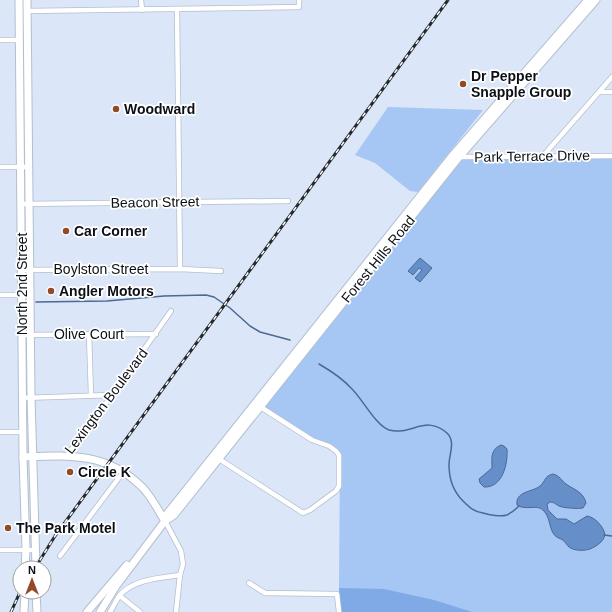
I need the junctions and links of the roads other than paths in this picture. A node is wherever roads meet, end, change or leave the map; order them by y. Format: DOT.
graph roads {
  1 [pos="19,0"];
  2 [pos="27,0"];
  3 [pos="142,0"];
  4 [pos="299,0"];
  5 [pos="588,0"];
  6 [pos="596,0"];
  7 [pos="177,9"];
  8 [pos="142,10"];
  9 [pos="27,11"];
  10 [pos="19,12"];
  11 [pos="571,23"];
  12 [pos="0,40"];
  13 [pos="20,40"];
  14 [pos="28,40"];
  15 [pos="612,77"];
  16 [pos="600,92"];
  17 [pos="612,92"];
  18 [pos="456,156"];
  19 [pos="543,156"];
  20 [pos="612,156"];
  21 [pos="0,167"];
  22 [pos="25,167"];
  23 [pos="288,201"];
  24 [pos="180,202"];
  25 [pos="21,204"];
  26 [pos="29,204"];
  27 [pos="180,269"];
  28 [pos="22,270"];
  29 [pos="30,270"];
  30 [pos="221,271"];
  31 [pos="0,295"];
  32 [pos="22,295"];
  33 [pos="31,295"];
  34 [pos="171,312"];
  35 [pos="89,334"];
  36 [pos="156,334"];
  37 [pos="22,335"];
  38 [pos="31,335"];
  39 [pos="91,395"];
  40 [pos="112,395"];
  41 [pos="31,397"];
  42 [pos="23,398"];
  43 [pos="257,405"];
  44 [pos="0,432"];
  45 [pos="23,432"];
  46 [pos="23,457"];
  47 [pos="32,457"];
  48 [pos="66,457"];
  49 [pos="216,457"];
  50 [pos="124,471"];
  51 [pos="165,521"];
  52 [pos="151,540"];
  53 [pos="0,550"];
  54 [pos="26,550"];
  55 [pos="35,550"];
  56 [pos="60,556"];
  57 [pos="25,560"];
  58 [pos="36,560"];
  59 [pos="180,575"];
  60 [pos="249,583"];
  61 [pos="120,596"];
  62 [pos="25,600"];
  63 [pos="36,600"];
  64 [pos="24,612"];
  65 [pos="37,612"];
  66 [pos="87,612"];
  67 [pos="100,612"];
  68 [pos="110,612"];
  69 [pos="140,612"];
  70 [pos="176,612"];
  71 [pos="339,612"];
  1 -- 10 [label="main road, North 2nd Street"];
  2 -- 9 [label="main road, North 2nd Street"];
  3 -- 8 [label="street"];
  4 -- 7 [label="street"];
  5 -- 11 [label="main road, Forest Hills Road"];
  6 -- 11 [label="main road, Forest Hills Road"];
  7 -- 8 [label="street"];
  7 -- 24 [label="street"];
  8 -- 9 [label="street"];
  9 -- 10 [label="street"];
  9 -- 14 [label="main road, North 2nd Street"];
  10 -- 13 [label="main road, North 2nd Street"];
  11 -- 18 [label="main road, Forest Hills Road"];
  12 -- 13 [label="street"];
  13 -- 14 [label="street"];
  13 -- 22 [label="main road, North 2nd Street"];
  14 -- 22 [label="main road, North 2nd Street"];
  15 -- 16 [label="street"];
  16 -- 17 [label="street"];
  16 -- 19 [label="street"];
  18 -- 19 [label="street, Park Terrace Drive"];
  18 -- 43 [label="main road, Forest Hills Road"];
  19 -- 20 [label="street, Park Terrace Drive"];
  21 -- 22 [label="street"];
  22 -- 25 [label="main road, North 2nd Street"];
  22 -- 26 [label="main road, North 2nd Street"];
  23 -- 24 [label="street, Beacon Street"];
  24 -- 26 [label="street, Beacon Street"];
  24 -- 27 [label="street"];
  25 -- 26 [label="street, Beacon Street"];
  25 -- 28 [label="main road, North 2nd Street"];
  26 -- 29 [label="main road, North 2nd Street"];
  27 -- 29 [label="street, Boylston Street"];
  27 -- 30 [label="street, Boylston Street"];
  28 -- 29 [label="street, Boylston Street"];
  28 -- 32 [label="main road, North 2nd Street"];
  29 -- 33 [label="main road, North 2nd Street"];
  31 -- 32 [label="street"];
  32 -- 33 [label="street"];
  32 -- 37 [label="main road, North 2nd Street"];
  33 -- 38 [label="main road, North 2nd Street"];
  34 -- 36 [label="street, Lexington Boulevard"];
  35 -- 36 [label="street, Olive Court"];
  35 -- 38 [label="street, Olive Court"];
  35 -- 39 [label="street"];
  36 -- 40 [label="street, Lexington Boulevard"];
  37 -- 38 [label="street, Olive Court"];
  37 -- 42 [label="main road, North 2nd Street"];
  38 -- 41 [label="main road, North 2nd Street"];
  39 -- 40 [label="street"];
  39 -- 41 [label="street"];
  40 -- 48 [label="street, Lexington Boulevard"];
  41 -- 42 [label="street"];
  41 -- 47 [label="main road, North 2nd Street"];
  42 -- 45 [label="main road, North 2nd Street"];
  43 -- 49 [label="main road, Forest Hills Road"];
  43 -- 49 [label="street"];
  44 -- 45 [label="street"];
  45 -- 46 [label="main road, North 2nd Street"];
  46 -- 47 [label="main road, Lexington Boulevard"];
  46 -- 54 [label="main road, North 2nd Street"];
  47 -- 48 [label="main road, Lexington Boulevard"];
  47 -- 55 [label="main road, North 2nd Street"];
  48 -- 50 [label="main road"];
  49 -- 51 [label="main road, Forest Hills Road"];
  50 -- 51 [label="main road"];
  50 -- 56 [label="street"];
  51 -- 52 [label="main road, Forest Hills Road"];
  51 -- 59 [label="street"];
  52 -- 66 [label="main road, Forest Hills Road"];
  52 -- 67 [label="main road, Forest Hills Road"];
  53 -- 54 [label="street"];
  54 -- 55 [label="street"];
  54 -- 57 [label="main road, North 2nd Street"];
  55 -- 58 [label="main road, North 2nd Street"];
  59 -- 61 [label="street"];
  59 -- 70 [label="street"];
  60 -- 71 [label="street"];
  61 -- 68 [label="street"];
  61 -- 69 [label="street"];
  62 -- 64 [label="main road"];
  63 -- 65 [label="main road"];
}
